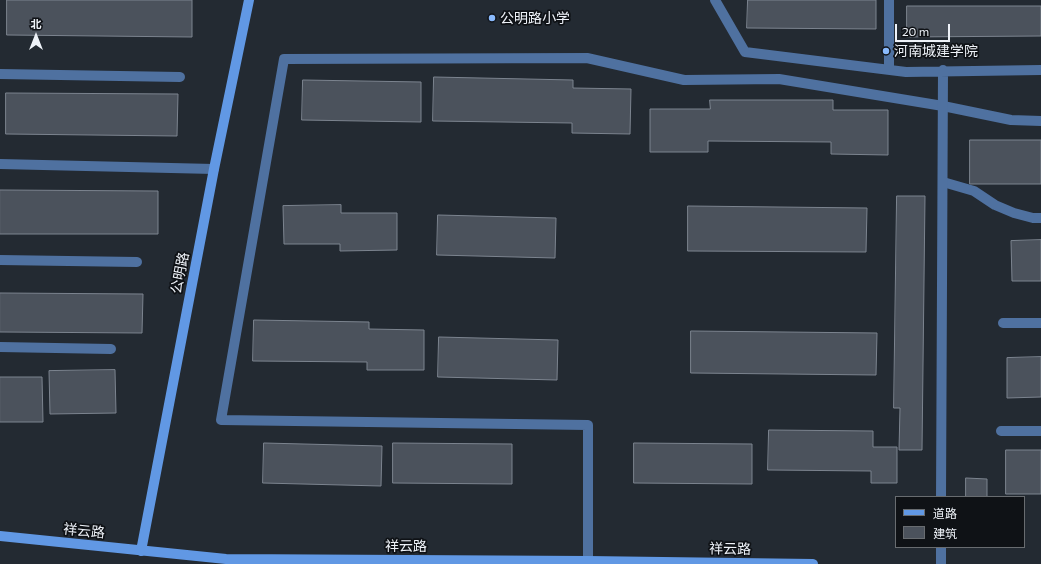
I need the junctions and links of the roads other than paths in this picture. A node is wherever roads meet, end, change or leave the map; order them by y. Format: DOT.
graph roads {
  1 [pos="249,0"];
  2 [pos="715,0"];
  3 [pos="889,0"];
  4 [pos="889,70"];
  5 [pos="943,70"];
  6 [pos="1041,70"];
  7 [pos="0,74"];
  8 [pos="180,76"];
  9 [pos="943,106"];
  10 [pos="1041,121"];
  11 [pos="0,164"];
  12 [pos="214,169"];
  13 [pos="943,182"];
  14 [pos="1041,218"];
  15 [pos="0,260"];
  16 [pos="137,262"];
  17 [pos="1003,323"];
  18 [pos="1041,323"];
  19 [pos="0,347"];
  20 [pos="111,349"];
  21 [pos="1001,431"];
  22 [pos="1041,431"];
  23 [pos="941,496"];
  24 [pos="0,536"];
  25 [pos="941,548"];
  26 [pos="141,551"];
  27 [pos="588,561"];
  28 [pos="813,564"];
  29 [pos="941,564"];
  1 -- 12 [label="main road, 公明路"];
  2 -- 4 [label="street"];
  3 -- 4 [label="street"];
  4 -- 5 [label="street"];
  5 -- 6 [label="street"];
  5 -- 9 [label="street"];
  7 -- 8 [label="street"];
  9 -- 10 [label="street"];
  9 -- 13 [label="street"];
  9 -- 27 [label="street"];
  11 -- 12 [label="street"];
  12 -- 26 [label="main road, 公明路"];
  13 -- 14 [label="street"];
  13 -- 23 [label="street"];
  15 -- 16 [label="street"];
  17 -- 18 [label="street"];
  19 -- 20 [label="street"];
  21 -- 22 [label="street"];
  24 -- 26 [label="main road, 祥云路"];
  25 -- 29 [label="street"];
  26 -- 27 [label="main road, 祥云路"];
  27 -- 28 [label="main road, 祥云路"];
}
